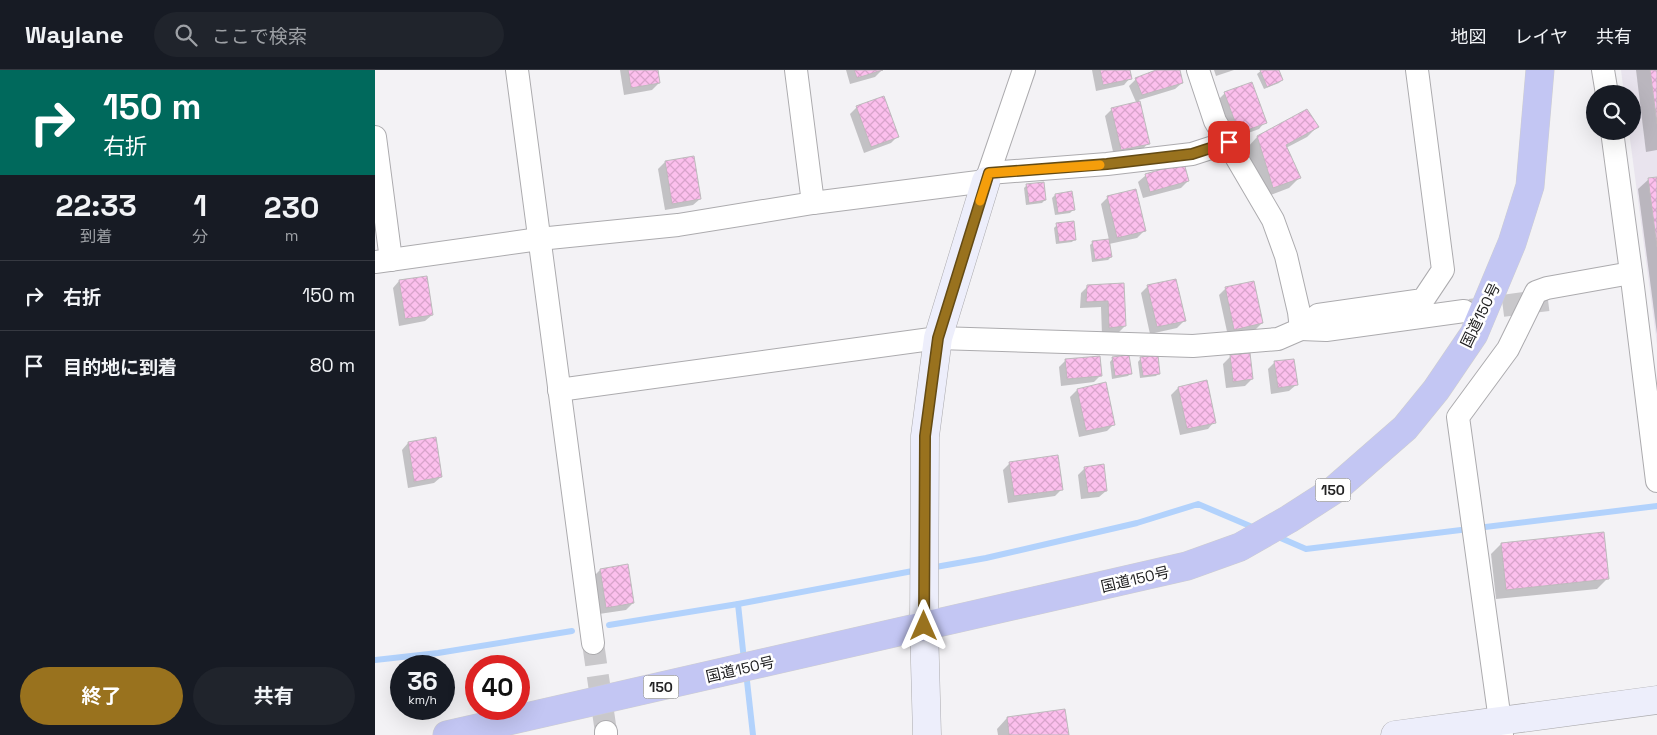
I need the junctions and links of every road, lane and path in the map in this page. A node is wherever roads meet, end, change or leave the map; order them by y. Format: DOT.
graph roads {
  1 [pos="517,70"];
  2 [pos="796,70"];
  3 [pos="1024,70"];
  4 [pos="1198,70"];
  5 [pos="1417,70"];
  6 [pos="1540,70"];
  7 [pos="1603,70"];
  8 [pos="1606,85"];
  9 [pos="375,137"];
  10 [pos="1613,140"];
  11 [pos="1229,142"];
  12 [pos="988,177"];
  13 [pos="813,203"];
  14 [pos="539,239"];
  15 [pos="383,261"];
  16 [pos="1632,280"];
  17 [pos="1548,300"];
  18 [pos="1464,311"];
  19 [pos="1301,329"];
  20 [pos="938,338"];
  21 [pos="559,390"];
  22 [pos="1657,481"];
  23 [pos="924,626"];
  24 [pos="593,643"];
  25 [pos="1657,700"];
  26 [pos="1501,728"];
  27 [pos="447,735"];
  28 [pos="927,735"];
  29 [pos="1395,735"];
  1 -- 14 [label="street"];
  2 -- 13 [label="street"];
  3 -- 12 [label="street"];
  4 -- 11 [label="street"];
  5 -- 19 [label="street"];
  6 -- 23 [label="highway, 国道150号 / 150"];
  7 -- 8 [label="street"];
  9 -- 15 [label="street"];
  10 -- 16 [label="street"];
  11 -- 12 [label="street"];
  11 -- 19 [label="street"];
  12 -- 13 [label="street"];
  12 -- 20 [label="street"];
  13 -- 14 [label="street"];
  14 -- 15 [label="street"];
  14 -- 21 [label="street"];
  16 -- 17 [label="street"];
  16 -- 22 [label="street"];
  16 -- 26 [label="street"];
  18 -- 19 [label="street"];
  19 -- 20 [label="street"];
  20 -- 21 [label="street"];
  20 -- 23 [label="street"];
  21 -- 24 [label="street"];
  23 -- 27 [label="highway, 国道150号 / 150"];
  23 -- 28 [label="street"];
  25 -- 26 [label="street"];
  26 -- 29 [label="street"];
}
